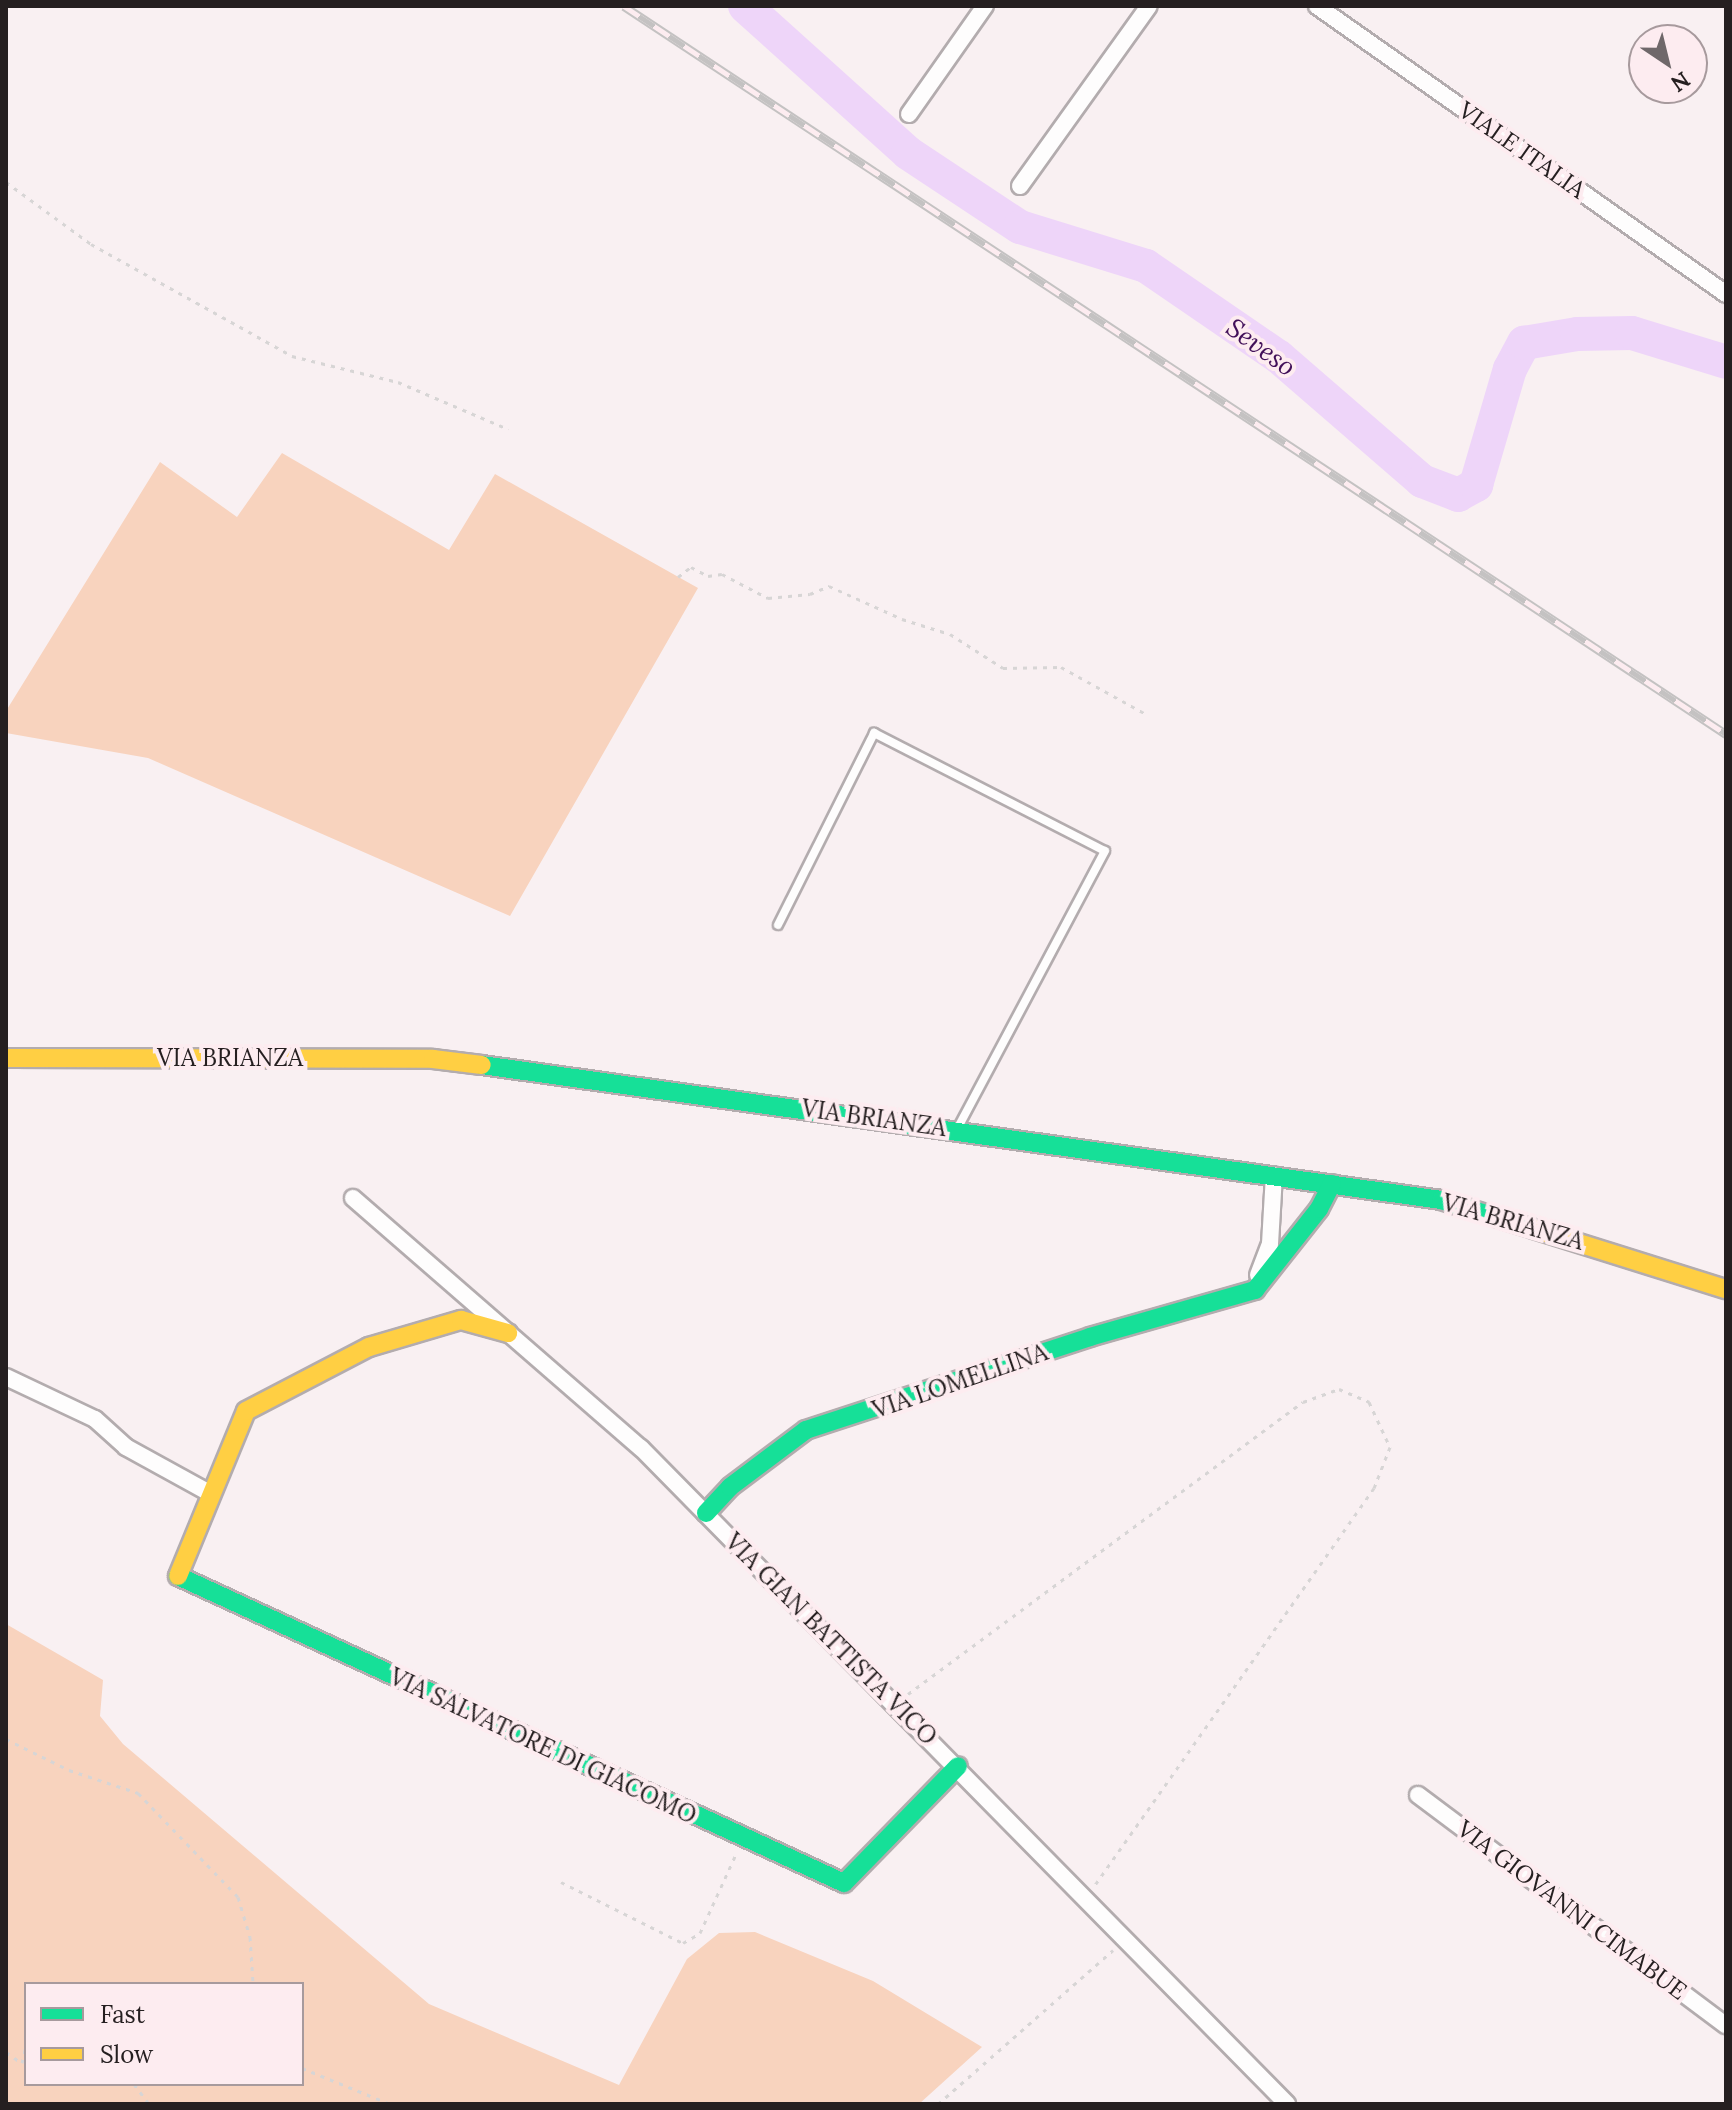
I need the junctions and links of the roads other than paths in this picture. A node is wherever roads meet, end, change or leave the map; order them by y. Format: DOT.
graph roads {
  1 [pos="985,6"];
  2 [pos="1149,6"];
  3 [pos="1317,6"];
  4 [pos="909,114"];
  5 [pos="1020,186"];
  6 [pos="1726,294"];
  7 [pos="778,925"];
  8 [pos="6,1058"];
  9 [pos="957,1130"];
  10 [pos="1274,1175"];
  11 [pos="1332,1184"];
  12 [pos="353,1198"];
  13 [pos="1726,1289"];
  14 [pos="1240,1298"];
  15 [pos="508,1333"];
  16 [pos="6,1377"];
  17 [pos="208,1492"];
  18 [pos="706,1513"];
  19 [pos="958,1766"];
  20 [pos="1418,1795"];
  21 [pos="1726,2025"];
  22 [pos="1287,2104"];
  1 -- 4 [label="street"];
  2 -- 5 [label="street"];
  3 -- 6 [label="street, VIALE ITALIA"];
  7 -- 9 [label="lane"];
  8 -- 9 [label="street, VIA BRIANZA"];
  9 -- 10 [label="street, VIA BRIANZA"];
  10 -- 11 [label="street, VIA BRIANZA"];
  10 -- 14 [label="street"];
  11 -- 13 [label="street, VIA BRIANZA"];
  11 -- 14 [label="street, VIA LOMELLINA"];
  12 -- 15 [label="street, VIA GIAN BATTISTA VICO"];
  14 -- 18 [label="street, VIA LOMELLINA"];
  15 -- 17 [label="street, VIA SALVATORE DI GIACOMO"];
  15 -- 18 [label="street, VIA GIAN BATTISTA VICO"];
  16 -- 17 [label="street"];
  17 -- 19 [label="street, VIA SALVATORE DI GIACOMO"];
  18 -- 19 [label="street, VIA GIAN BATTISTA VICO"];
  19 -- 22 [label="street, VIA GIAN BATTISTA VICO"];
  20 -- 21 [label="street, VIA GIOVANNI CIMABUE"];
}
